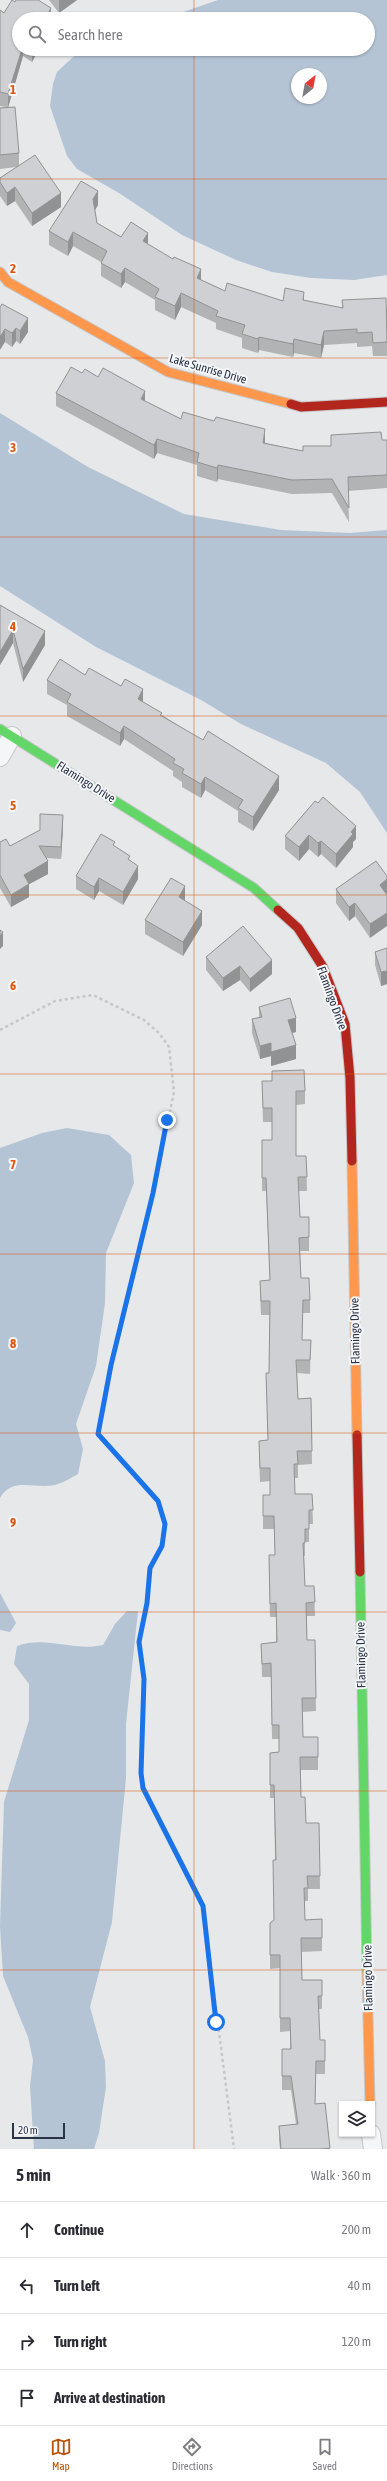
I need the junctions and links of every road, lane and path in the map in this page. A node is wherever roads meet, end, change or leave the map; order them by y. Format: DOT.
graph roads {
  1 [pos="0,272"];
  2 [pos="387,402"];
  3 [pos="6,732"];
  4 [pos="0,757"];
  5 [pos="0,1030"];
  6 [pos="370,2101"];
  7 [pos="371,2137"];
  8 [pos="234,2149"];
  9 [pos="373,2149"];
  1 -- 2 [label="street, Lake Sunrise Drive"];
  3 -- 4 [label="street"];
  3 -- 6 [label="street, Flamingo Drive"];
  5 -- 8 [label="path"];
  7 -- 9 [label="street"];
}
